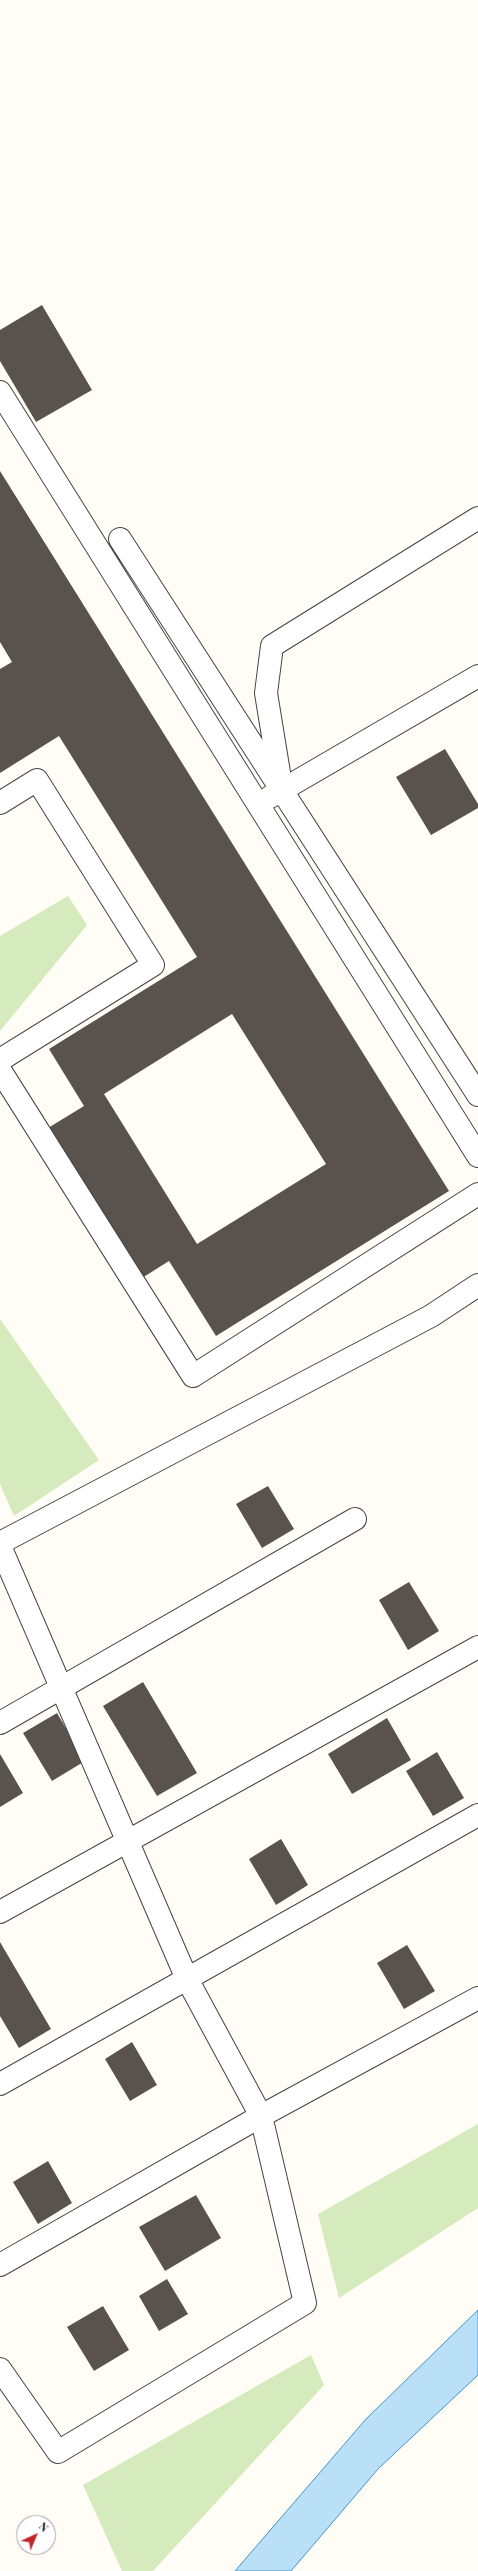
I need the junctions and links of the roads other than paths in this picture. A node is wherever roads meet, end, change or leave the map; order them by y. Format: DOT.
graph roads {
  1 [pos="0,392"];
  2 [pos="478,518"];
  3 [pos="120,539"];
  4 [pos="478,676"];
  5 [pos="282,791"];
  6 [pos="0,803"];
  7 [pos="259,804"];
  8 [pos="0,1060"];
  9 [pos="0,1070"];
  10 [pos="478,1095"];
  11 [pos="478,1156"];
  12 [pos="478,1194"];
  13 [pos="478,1286"];
  14 [pos="355,1519"];
  15 [pos="0,1543"];
  16 [pos="0,1546"];
  17 [pos="478,1647"];
  18 [pos="61,1687"];
  19 [pos="0,1723"];
  20 [pos="478,1815"];
  21 [pos="128,1841"];
  22 [pos="0,1912"];
  23 [pos="187,1979"];
  24 [pos="478,1998"];
  25 [pos="0,2084"];
  26 [pos="261,2116"];
  27 [pos="0,2265"];
  28 [pos="0,2369"];
  1 -- 7 [label="street"];
  2 -- 5 [label="street"];
  3 -- 5 [label="street"];
  4 -- 5 [label="street"];
  5 -- 7 [label="street"];
  5 -- 10 [label="street"];
  6 -- 8 [label="street"];
  7 -- 11 [label="street"];
  9 -- 12 [label="street"];
  13 -- 15 [label="street"];
  14 -- 18 [label="street"];
  16 -- 18 [label="street"];
  17 -- 21 [label="street"];
  18 -- 19 [label="street"];
  18 -- 21 [label="street"];
  20 -- 23 [label="street"];
  21 -- 22 [label="street"];
  21 -- 23 [label="street"];
  23 -- 25 [label="street"];
  23 -- 26 [label="street"];
  24 -- 26 [label="street"];
  26 -- 27 [label="street"];
  26 -- 28 [label="street"];
}
